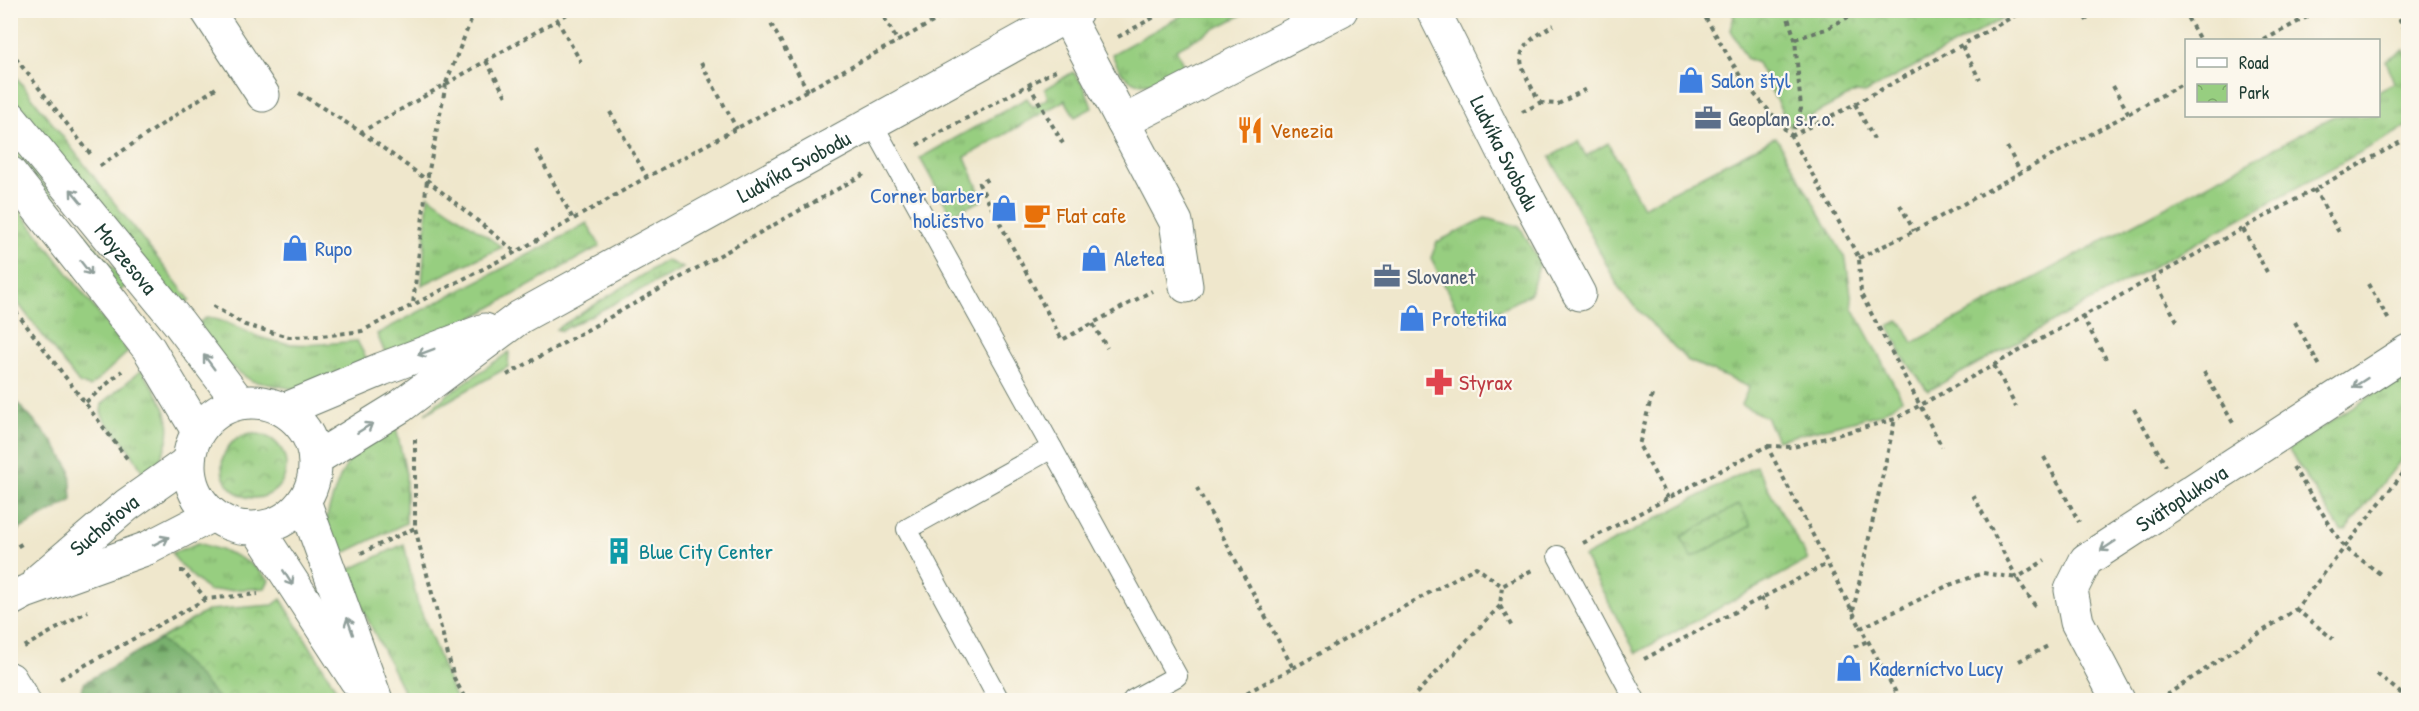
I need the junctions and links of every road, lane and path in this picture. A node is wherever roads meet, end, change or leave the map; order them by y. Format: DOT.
graph roads {
  1 [pos="207,10"];
  2 [pos="475,10"];
  3 [pos="574,10"];
  4 [pos="880,10"];
  5 [pos="955,10"];
  6 [pos="1167,10"];
  7 [pos="1341,10"];
  8 [pos="1433,10"];
  9 [pos="1701,10"];
  10 [pos="1788,10"];
  11 [pos="1861,10"];
  12 [pos="2025,10"];
  13 [pos="2082,10"];
  14 [pos="2183,10"];
  15 [pos="2320,10"];
  16 [pos="2395,10"];
  17 [pos="1072,13"];
  18 [pos="557,20"];
  19 [pos="2087,21"];
  20 [pos="771,24"];
  21 [pos="1554,25"];
  22 [pos="2409,36"];
  23 [pos="1795,39"];
  24 [pos="2199,39"];
  25 [pos="2266,39"];
  26 [pos="898,42"];
  27 [pos="1962,46"];
  28 [pos="10,51"];
  29 [pos="1087,54"];
  30 [pos="486,61"];
  31 [pos="581,62"];
  32 [pos="701,63"];
  33 [pos="246,68"];
  34 [pos="1980,80"];
  35 [pos="2185,83"];
  36 [pos="446,84"];
  37 [pos="294,85"];
  38 [pos="1029,85"];
  39 [pos="2113,86"];
  40 [pos="1588,88"];
  41 [pos="808,91"];
  42 [pos="263,95"];
  43 [pos="508,100"];
  44 [pos="1540,103"];
  45 [pos="1855,104"];
  46 [pos="610,112"];
  47 [pos="2129,114"];
  48 [pos="10,117"];
  49 [pos="1123,122"];
  50 [pos="872,123"];
  51 [pos="1492,128"];
  52 [pos="737,129"];
  53 [pos="361,132"];
  54 [pos="1791,136"];
  55 [pos="2409,138"];
  56 [pos="1874,139"];
  57 [pos="1065,147"];
  58 [pos="2007,147"];
  59 [pos="536,150"];
  60 [pos="892,158"];
  61 [pos="10,173"];
  62 [pos="2021,173"];
  63 [pos="647,177"];
  64 [pos="988,179"];
  65 [pos="427,180"];
  66 [pos="2314,189"];
  67 [pos="1900,205"];
  68 [pos="573,219"];
  69 [pos="2243,229"];
  70 [pos="1914,231"];
  71 [pos="2340,234"];
  72 [pos="516,252"];
  73 [pos="1859,258"];
  74 [pos="2267,272"];
  75 [pos="2153,278"];
  76 [pos="2368,284"];
  77 [pos="1172,287"];
  78 [pos="1580,294"];
  79 [pos="205,302"];
  80 [pos="10,304"];
  81 [pos="413,304"];
  82 [pos="2082,316"];
  83 [pos="520,317"];
  84 [pos="2177,321"];
  85 [pos="2295,322"];
  86 [pos="1093,324"];
  87 [pos="2402,340"];
  88 [pos="1107,348"];
  89 [pos="541,354"];
  90 [pos="2106,359"];
  91 [pos="1994,365"];
  92 [pos="123,370"];
  93 [pos="2204,372"];
  94 [pos="2325,376"];
  95 [pos="1652,395"];
  96 [pos="86,402"];
  97 [pos="239,402"];
  98 [pos="1920,405"];
  99 [pos="2016,407"];
  100 [pos="2134,409"];
  101 [pos="284,410"];
  102 [pos="1895,419"];
  103 [pos="198,431"];
  104 [pos="415,432"];
  105 [pos="2238,433"];
  106 [pos="2274,439"];
  107 [pos="1767,446"];
  108 [pos="1942,447"];
  109 [pos="1052,448"];
  110 [pos="2044,457"];
  111 [pos="315,459"];
  112 [pos="188,462"];
  113 [pos="2166,467"];
  114 [pos="2409,467"];
  115 [pos="134,469"];
  116 [pos="1197,488"];
  117 [pos="1973,495"];
  118 [pos="1668,498"];
  119 [pos="304,501"];
  120 [pos="212,515"];
  121 [pos="2080,524"];
  122 [pos="257,528"];
  123 [pos="415,528"];
  124 [pos="2344,547"];
  125 [pos="100,548"];
  126 [pos="1558,556"];
  127 [pos="351,557"];
  128 [pos="1827,564"];
  129 [pos="172,568"];
  130 [pos="2383,576"];
  131 [pos="2017,578"];
  132 [pos="1502,586"];
  133 [pos="263,594"];
  134 [pos="18,596"];
  135 [pos="1761,598"];
  136 [pos="206,599"];
  137 [pos="1500,606"];
  138 [pos="93,608"];
  139 [pos="2296,609"];
  140 [pos="1852,611"];
  141 [pos="1769,613"];
  142 [pos="2040,614"];
  143 [pos="1512,627"];
  144 [pos="1861,628"];
  145 [pos="2333,639"];
  146 [pos="1868,640"];
  147 [pos="2057,642"];
  148 [pos="1854,647"];
  149 [pos="2019,661"];
  150 [pos="16,664"];
  151 [pos="1293,668"];
  152 [pos="1620,672"];
  153 [pos="2378,674"];
  154 [pos="60,680"];
  155 [pos="1956,695"];
  156 [pos="2409,699"];
  157 [pos="23,700"];
  158 [pos="370,700"];
  159 [pos="376,700"];
  160 [pos="466,700"];
  161 [pos="999,700"];
  162 [pos="1133,700"];
  163 [pos="1233,700"];
  164 [pos="1410,700"];
  165 [pos="1635,700"];
  166 [pos="1900,700"];
  167 [pos="1946,700"];
  168 [pos="2118,700"];
  169 [pos="2159,700"];
  1 -- 33 [label="street"];
  2 -- 36 [label="path"];
  3 -- 18 [label="path"];
  4 -- 26 [label="path"];
  5 -- 26 [label="path"];
  6 -- 29 [label="path"];
  7 -- 49 [label="street"];
  8 -- 51 [label="street, Ludvíka Svobodu"];
  9 -- 54 [label="path"];
  10 -- 23 [label="path"];
  11 -- 23 [label="path"];
  12 -- 27 [label="path"];
  13 -- 19 [label="path"];
  14 -- 24 [label="path"];
  15 -- 25 [label="path"];
  16 -- 22 [label="path"];
  17 -- 29 [label="street, Ludvíka Svobodu"];
  17 -- 50 [label="street, Ludvíka Svobodu"];
  18 -- 30 [label="path"];
  18 -- 31 [label="path"];
  20 -- 41 [label="path"];
  21 -- 44 [label="path"];
  23 -- 54 [label="path"];
  26 -- 41 [label="path"];
  27 -- 34 [label="path"];
  27 -- 45 [label="path"];
  28 -- 33 [label="path"];
  29 -- 38 [label="path"];
  29 -- 49 [label="street, Ludvíka Svobodu"];
  30 -- 36 [label="path"];
  30 -- 43 [label="path"];
  32 -- 52 [label="path"];
  33 -- 42 [label="street"];
  35 -- 47 [label="path"];
  36 -- 53 [label="path"];
  36 -- 65 [label="path"];
  37 -- 53 [label="path"];
  38 -- 57 [label="path"];
  38 -- 60 [label="path"];
  39 -- 47 [label="path"];
  40 -- 44 [label="path"];
  41 -- 52 [label="path"];
  44 -- 51 [label="path"];
  45 -- 54 [label="path"];
  45 -- 56 [label="path"];
  46 -- 63 [label="path"];
  47 -- 62 [label="path"];
  97 -- 48 [label="street, Moyzesova, one-way"];
  49 -- 77 [label="street, Ludvíka Svobodu"];
  50 -- 60 [label="lane"];
  50 -- 83 [label="street, Ludvíka Svobodu"];
  51 -- 78 [label="street, Ludvíka Svobodu"];
  52 -- 63 [label="path"];
  53 -- 65 [label="path"];
  54 -- 73 [label="path"];
  55 -- 66 [label="path"];
  58 -- 62 [label="path"];
  59 -- 68 [label="path"];
  60 -- 89 [label="path"];
  60 -- 109 [label="lane"];
  61 -- 103 [label="street, Moyzesova, one-way"];
  62 -- 70 [label="path"];
  63 -- 68 [label="path"];
  64 -- 86 [label="path"];
  65 -- 72 [label="path"];
  65 -- 81 [label="path"];
  66 -- 69 [label="path"];
  66 -- 71 [label="path"];
  67 -- 70 [label="path"];
  68 -- 72 [label="path"];
  69 -- 74 [label="path"];
  69 -- 75 [label="path"];
  70 -- 73 [label="path"];
  72 -- 81 [label="path"];
  73 -- 98 [label="path"];
  75 -- 82 [label="path"];
  75 -- 84 [label="path"];
  76 -- 87 [label="path"];
  77 -- 86 [label="path"];
  79 -- 81 [label="path"];
  80 -- 96 [label="path"];
  82 -- 90 [label="path"];
  82 -- 91 [label="path"];
  83 -- 101 [label="street, Ludvíka Svobodu, one-way"];
  111 -- 83 [label="street, Ludvíka Svobodu, one-way"];
  85 -- 94 [label="path"];
  86 -- 88 [label="path"];
  87 -- 106 [label="street, Svätoplukova, one-way"];
  91 -- 98 [label="path"];
  91 -- 99 [label="path"];
  92 -- 96 [label="path"];
  93 -- 105 [label="path"];
  95 -- 118 [label="path"];
  96 -- 115 [label="path"];
  97 -- 101 [label="street"];
  97 -- 103 [label="street"];
  98 -- 102 [label="path"];
  98 -- 108 [label="path"];
  100 -- 113 [label="path"];
  101 -- 111 [label="street"];
  102 -- 107 [label="path"];
  102 -- 140 [label="path"];
  103 -- 112 [label="street"];
  104 -- 123 [label="path"];
  106 -- 124 [label="path"];
  106 -- 168 [label="street, Svätoplukova, one-way"];
  107 -- 118 [label="path"];
  107 -- 128 [label="path"];
  109 -- 161 [label="lane"];
  109 -- 162 [label="lane"];
  110 -- 121 [label="path"];
  111 -- 119 [label="street"];
  112 -- 120 [label="street"];
  112 -- 125 [label="street, Suchoňova"];
  114 -- 124 [label="path"];
  116 -- 151 [label="path"];
  117 -- 131 [label="path"];
  118 -- 126 [label="path"];
  119 -- 122 [label="street"];
  159 -- 119 [label="street, one-way"];
  120 -- 122 [label="street"];
  125 -- 120 [label="street, Suchoňova, one-way"];
  122 -- 158 [label="street, one-way"];
  123 -- 127 [label="path"];
  123 -- 160 [label="path"];
  124 -- 130 [label="path"];
  124 -- 139 [label="path"];
  125 -- 134 [label="street, Suchoňova"];
  126 -- 132 [label="path"];
  126 -- 152 [label="lane"];
  128 -- 135 [label="path"];
  128 -- 140 [label="path"];
  129 -- 136 [label="path"];
  131 -- 142 [label="path"];
  131 -- 144 [label="path"];
  132 -- 137 [label="path"];
  132 -- 151 [label="path"];
  133 -- 136 [label="path"];
  135 -- 141 [label="path"];
  135 -- 152 [label="path"];
  136 -- 154 [label="path"];
  137 -- 143 [label="path"];
  137 -- 164 [label="path"];
  138 -- 150 [label="path"];
  139 -- 145 [label="path"];
  139 -- 169 [label="path"];
  140 -- 144 [label="path"];
  144 -- 146 [label="path"];
  146 -- 148 [label="path"];
  146 -- 166 [label="path"];
  147 -- 149 [label="path"];
  150 -- 157 [label="street"];
  151 -- 163 [label="path"];
  152 -- 165 [label="lane"];
  153 -- 156 [label="path"];
  155 -- 167 [label="path"];
}
